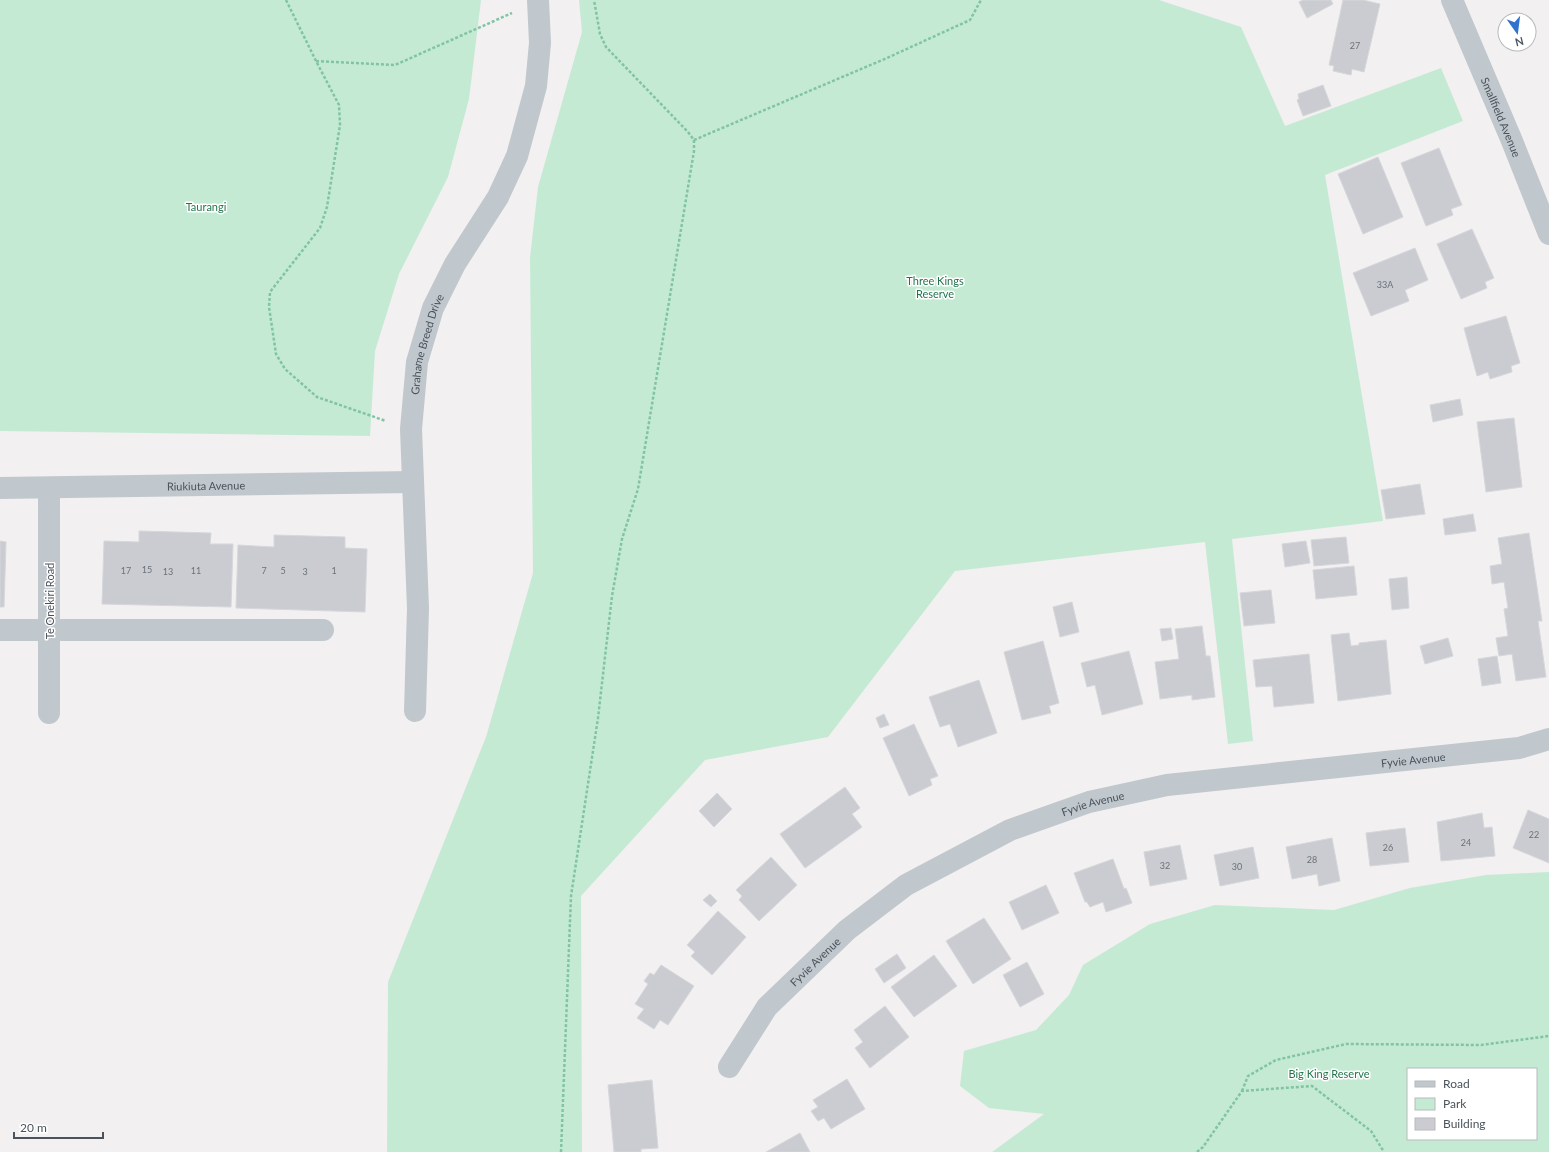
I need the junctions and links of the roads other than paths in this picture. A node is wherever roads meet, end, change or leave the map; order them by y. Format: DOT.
graph roads {
  1 [pos="538,0"];
  2 [pos="1452,0"];
  3 [pos="1544,207"];
  4 [pos="1549,234"];
  5 [pos="412,482"];
  6 [pos="0,488"];
  7 [pos="49,489"];
  8 [pos="0,630"];
  9 [pos="323,630"];
  10 [pos="49,631"];
  11 [pos="415,711"];
  12 [pos="49,713"];
  13 [pos="1549,739"];
  14 [pos="729,1067"];
  1 -- 5 [label="street, Grahame Breed Drive"];
  2 -- 3 [label="street, Smallfield Avenue"];
  3 -- 4 [label="street, Smallfield Avenue"];
  5 -- 7 [label="street, Riukiuta Avenue"];
  5 -- 11 [label="street, Grahame Breed Drive"];
  6 -- 7 [label="street, Riukiuta Avenue"];
  7 -- 10 [label="street, Te Onekiri Road"];
  8 -- 10 [label="street"];
  9 -- 10 [label="street"];
  10 -- 12 [label="street, Te Onekiri Road"];
  13 -- 14 [label="street, Fyvie Avenue"];
}
